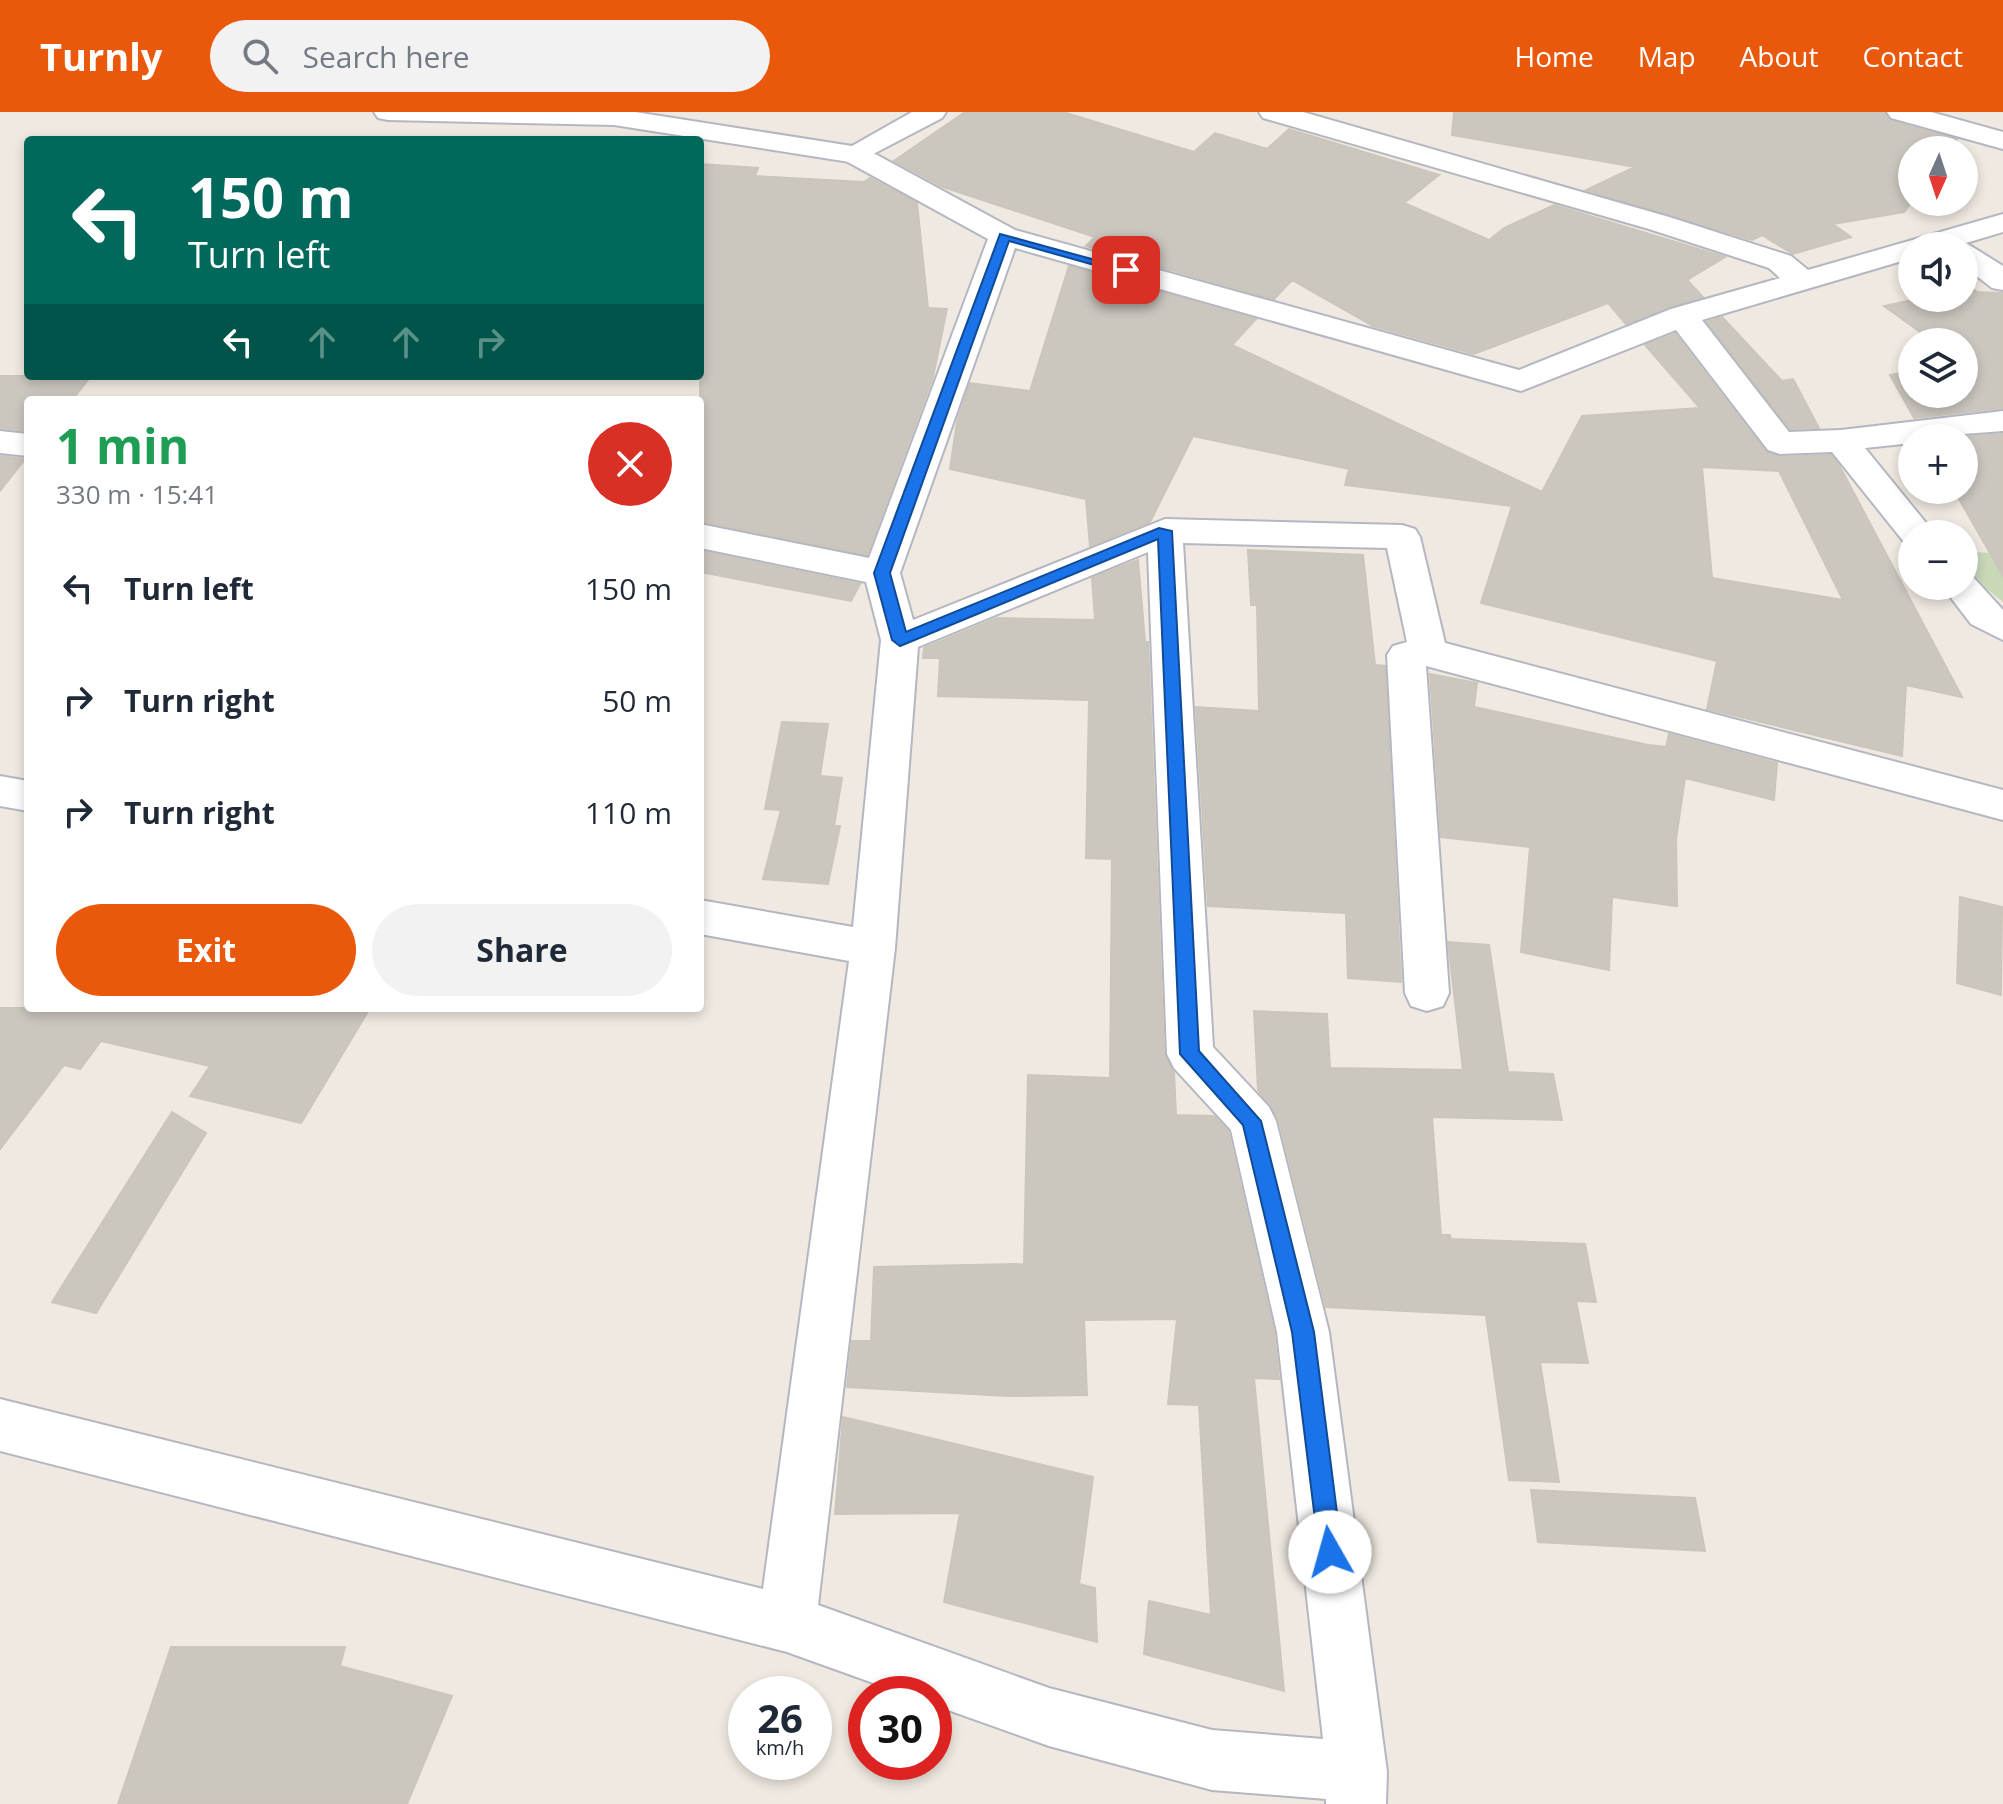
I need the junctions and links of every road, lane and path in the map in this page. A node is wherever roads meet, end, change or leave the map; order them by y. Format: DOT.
graph roads {
  1 [pos="388,112"];
  2 [pos="932,112"];
  3 [pos="1273,112"];
  4 [pos="1901,112"];
  5 [pos="612,115"];
  6 [pos="2003,141"];
  7 [pos="856,155"];
  8 [pos="2003,223"];
  9 [pos="1978,233"];
  10 [pos="1004,236"];
  11 [pos="1898,253"];
  12 [pos="1978,265"];
  13 [pos="1803,281"];
  14 [pos="2003,281"];
  15 [pos="1682,316"];
  16 [pos="2003,421"];
  17 [pos="1841,441"];
  18 [pos="0,442"];
  19 [pos="24,445"];
  20 [pos="1906,520"];
  21 [pos="1165,531"];
  22 [pos="704,537"];
  23 [pos="882,573"];
  24 [pos="1972,600"];
  25 [pos="2003,627"];
  26 [pos="900,640"];
  27 [pos="1428,652"];
  28 [pos="0,791"];
  29 [pos="24,795"];
  30 [pos="2003,805"];
  31 [pos="704,918"];
  32 [pos="873,948"];
  33 [pos="1427,993"];
  34 [pos="0,1425"];
  35 [pos="787,1623"];
  36 [pos="1357,1788"];
  1 -- 5 [label="street"];
  2 -- 7 [label="street"];
  3 -- 13 [label="street"];
  4 -- 6 [label="street"];
  5 -- 7 [label="street"];
  7 -- 10 [label="street"];
  8 -- 9 [label="street"];
  10 -- 15 [label="street"];
  10 -- 23 [label="street"];
  11 -- 13 [label="street"];
  12 -- 14 [label="street"];
  13 -- 15 [label="street"];
  15 -- 17 [label="street"];
  16 -- 17 [label="street"];
  17 -- 20 [label="street"];
  18 -- 19 [label="street"];
  21 -- 26 [label="street"];
  21 -- 27 [label="street"];
  21 -- 36 [label="street"];
  22 -- 23 [label="street"];
  23 -- 26 [label="street"];
  24 -- 25 [label="street"];
  26 -- 32 [label="street"];
  27 -- 30 [label="street"];
  27 -- 33 [label="street"];
  28 -- 29 [label="street"];
  31 -- 32 [label="street"];
  32 -- 35 [label="street"];
  34 -- 35 [label="street"];
  35 -- 36 [label="street"];
}
